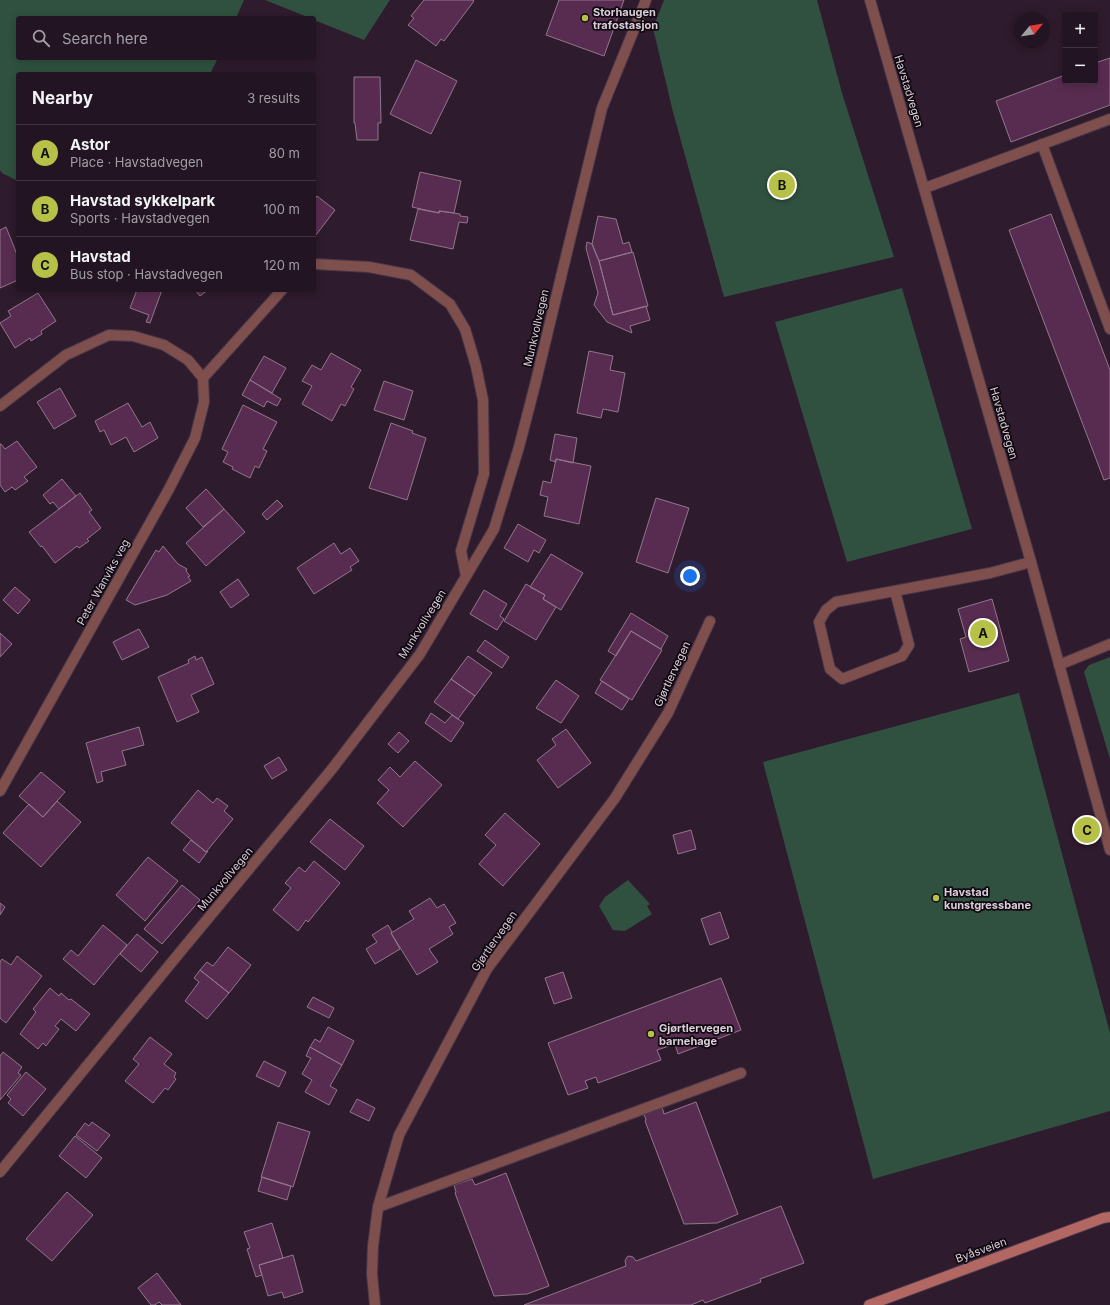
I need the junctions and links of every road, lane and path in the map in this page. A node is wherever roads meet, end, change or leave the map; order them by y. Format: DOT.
graph roads {
  1 [pos="646,0"];
  2 [pos="870,0"];
  3 [pos="1110,119"];
  4 [pos="1042,144"];
  5 [pos="925,188"];
  6 [pos="316,264"];
  7 [pos="280,292"];
  8 [pos="1110,329"];
  9 [pos="203,378"];
  10 [pos="0,406"];
  11 [pos="1031,562"];
  12 [pos="466,576"];
  13 [pos="895,591"];
  14 [pos="710,621"];
  15 [pos="1110,644"];
  16 [pos="1059,665"];
  17 [pos="0,791"];
  18 [pos="1110,850"];
  19 [pos="741,1073"];
  20 [pos="0,1172"];
  21 [pos="378,1207"];
  22 [pos="1108,1216"];
  23 [pos="375,1305"];
  24 [pos="869,1305"];
  1 -- 12 [label="street, Munkvollvegen"];
  2 -- 5 [label="street, Havstadvegen"];
  3 -- 4 [label="street"];
  4 -- 5 [label="street"];
  4 -- 8 [label="street"];
  5 -- 11 [label="street, Havstadvegen"];
  6 -- 12 [label="street"];
  7 -- 9 [label="street"];
  9 -- 10 [label="street"];
  9 -- 17 [label="street, Peter Wanviks veg"];
  11 -- 13 [label="street"];
  11 -- 16 [label="street, Havstadvegen"];
  12 -- 20 [label="street, Munkvollvegen"];
  13 -- 13 [label="street"];
  14 -- 21 [label="street, Gjørtlervegen"];
  15 -- 16 [label="street"];
  16 -- 18 [label="street, Havstadvegen"];
  19 -- 21 [label="street"];
  21 -- 23 [label="street, Gjørtlervegen"];
  22 -- 24 [label="main road, Byåsveien"];
}
